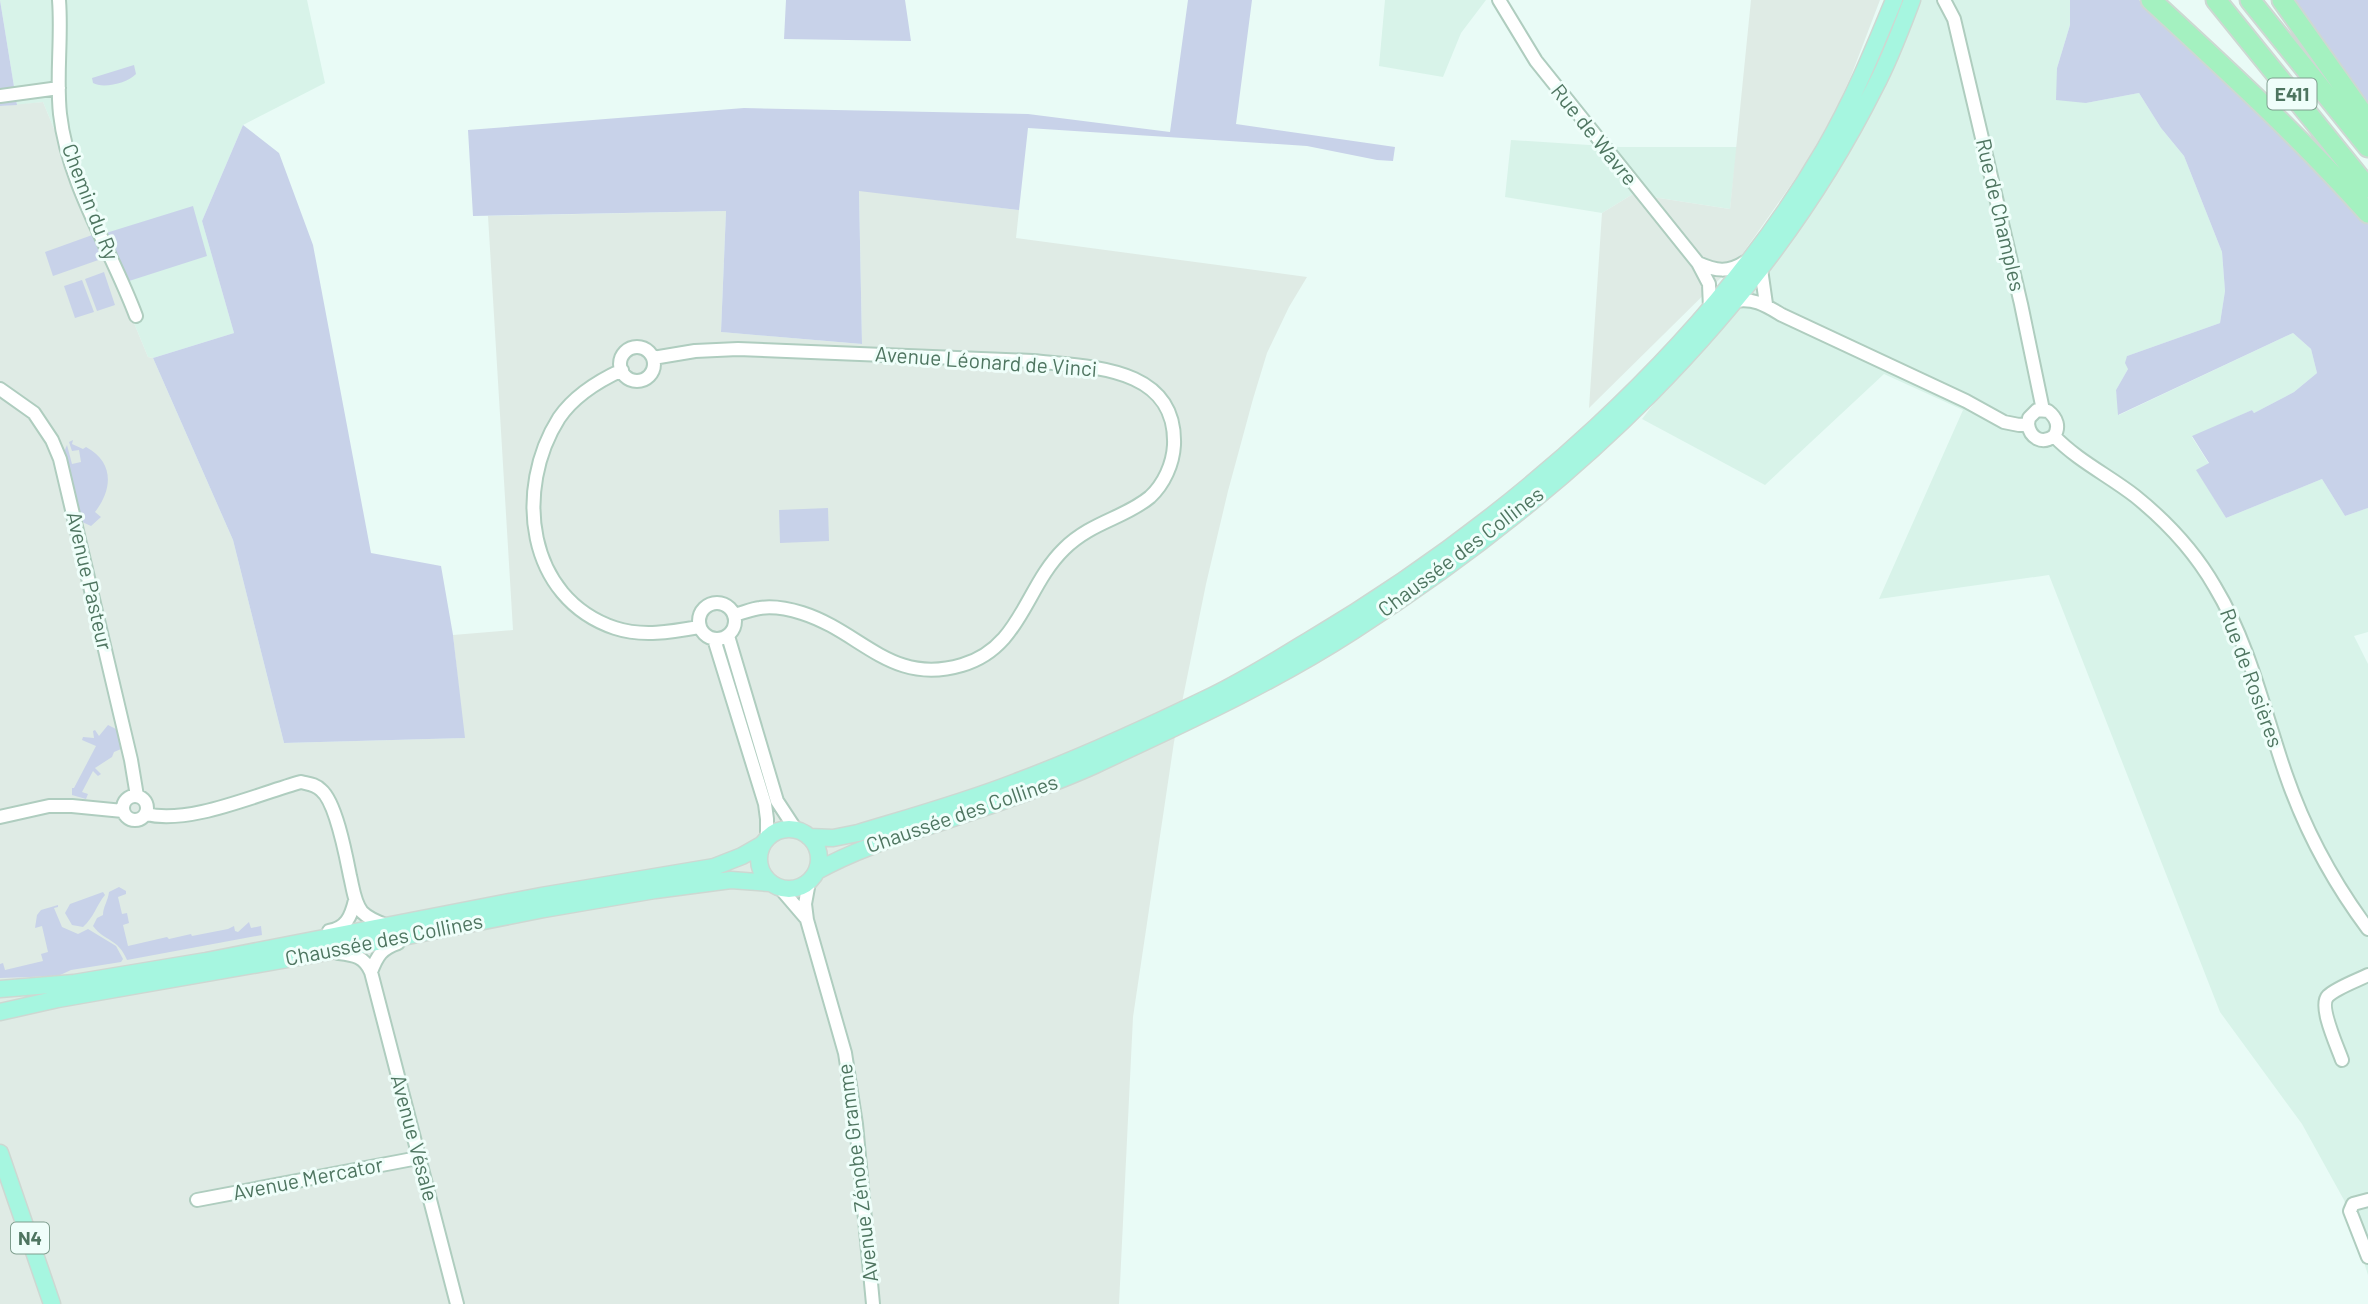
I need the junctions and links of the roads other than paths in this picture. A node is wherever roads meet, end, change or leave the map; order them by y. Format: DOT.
graph roads {
  1 [pos="59,0"];
  2 [pos="1499,0"];
  3 [pos="1894,0"];
  4 [pos="1912,0"];
  5 [pos="1944,0"];
  6 [pos="1955,0"];
  7 [pos="2151,0"];
  8 [pos="2216,0"];
  9 [pos="2249,0"];
  10 [pos="2282,0"];
  11 [pos="1954,19"];
  12 [pos="59,88"];
  13 [pos="0,96"];
  14 [pos="2368,121"];
  15 [pos="2368,147"];
  16 [pos="2368,188"];
  17 [pos="2368,213"];
  18 [pos="1698,263"];
  19 [pos="1756,263"];
  20 [pos="1731,295"];
  21 [pos="1766,304"];
  22 [pos="1710,309"];
  23 [pos="136,316"];
  24 [pos="653,358"];
  25 [pos="622,370"];
  26 [pos="0,389"];
  27 [pos="2043,410"];
  28 [pos="2028,424"];
  29 [pos="2054,436"];
  30 [pos="734,615"];
  31 [pos="699,627"];
  32 [pos="728,636"];
  33 [pos="714,639"];
  34 [pos="137,796"];
  35 [pos="123,811"];
  36 [pos="146,814"];
  37 [pos="0,817"];
  38 [pos="802,833"];
  39 [pos="765,841"];
  40 [pos="813,877"];
  41 [pos="776,886"];
  42 [pos="355,900"];
  43 [pos="509,915"];
  44 [pos="807,920"];
  45 [pos="386,925"];
  46 [pos="2368,929"];
  47 [pos="316,954"];
  48 [pos="206,961"];
  49 [pos="371,972"];
  50 [pos="2368,975"];
  51 [pos="0,989"];
  52 [pos="0,1013"];
  53 [pos="2342,1060"];
  54 [pos="0,1153"];
  55 [pos="418,1158"];
  56 [pos="197,1200"];
  57 [pos="2368,1200"];
  58 [pos="2368,1256"];
  59 [pos="52,1304"];
  60 [pos="457,1304"];
  61 [pos="873,1304"];
  1 -- 12 [label="street, Chemin du Ry"];
  2 -- 18 [label="street, Rue de Wavre"];
  3 -- 19 [label="main road, Chaussée des Collines"];
  4 -- 19 [label="main road, Chaussée des Collines"];
  5 -- 11 [label="street, Rue de Champles"];
  6 -- 11 [label="street, Rue de Champles"];
  7 -- 17 [label="highway"];
  8 -- 16 [label="highway, E411"];
  9 -- 15 [label="highway, E411"];
  10 -- 14 [label="highway"];
  11 -- 27 [label="street, Rue de Champles"];
  12 -- 13 [label="street"];
  12 -- 23 [label="street, Chemin du Ry"];
  18 -- 19 [label="street"];
  18 -- 22 [label="street, Rue de Wavre"];
  19 -- 20 [label="main road, Chaussée des Collines"];
  19 -- 21 [label="street"];
  20 -- 21 [label="street"];
  20 -- 22 [label="main road, Chaussée des Collines"];
  20 -- 40 [label="main road, Chaussée des Collines"];
  21 -- 28 [label="street"];
  22 -- 38 [label="main road, Chaussée des Collines"];
  24 -- 25 [label="street"];
  24 -- 25 [label="street, Avenue Léonard de Vinci"];
  24 -- 30 [label="street, Avenue Léonard de Vinci"];
  25 -- 31 [label="street, Avenue Léonard de Vinci"];
  26 -- 34 [label="street, Avenue Pasteur"];
  27 -- 28 [label="street"];
  27 -- 29 [label="street, Rue de Champles"];
  28 -- 29 [label="street"];
  29 -- 46 [label="street, Rue de Rosières"];
  30 -- 31 [label="street, Avenue Léonard de Vinci"];
  30 -- 32 [label="street"];
  31 -- 33 [label="street"];
  32 -- 33 [label="street"];
  32 -- 38 [label="street"];
  33 -- 39 [label="street"];
  34 -- 35 [label="street"];
  34 -- 36 [label="street"];
  35 -- 36 [label="street"];
  35 -- 37 [label="street"];
  36 -- 42 [label="street"];
  38 -- 39 [label="main road"];
  38 -- 40 [label="main road"];
  39 -- 41 [label="main road"];
  39 -- 45 [label="main road, Chaussée des Collines"];
  40 -- 41 [label="main road"];
  40 -- 44 [label="street, Avenue Zénobe Gramme"];
  41 -- 43 [label="main road, Chaussée des Collines"];
  41 -- 44 [label="street, Avenue Zénobe Gramme"];
  42 -- 45 [label="street"];
  42 -- 48 [label="street"];
  43 -- 47 [label="main road, Chaussée des Collines"];
  43 -- 49 [label="street"];
  44 -- 61 [label="street, Avenue Zénobe Gramme"];
  45 -- 48 [label="main road, Chaussée des Collines"];
  47 -- 49 [label="street"];
  47 -- 52 [label="main road, Chaussée des Collines"];
  48 -- 51 [label="main road, Chaussée des Collines"];
  49 -- 55 [label="street, Avenue Vésale"];
  50 -- 53 [label="street"];
  54 -- 59 [label="main road, N4"];
  55 -- 56 [label="street, Avenue Mercator"];
  55 -- 60 [label="street, Avenue Vésale"];
  57 -- 58 [label="street"];
}
